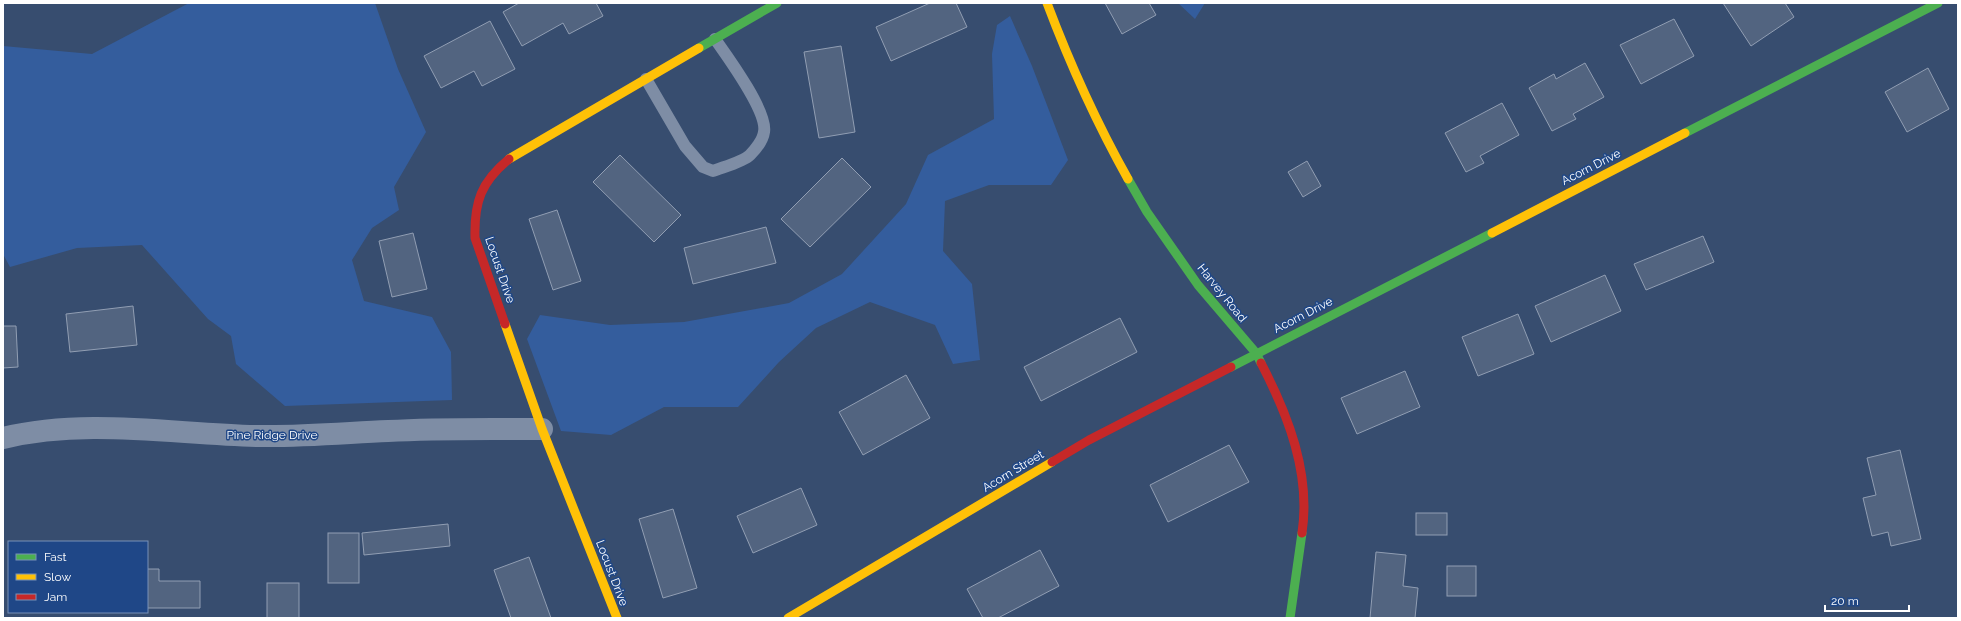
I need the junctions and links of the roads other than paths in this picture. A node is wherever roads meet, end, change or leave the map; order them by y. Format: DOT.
graph roads {
  1 [pos="777,3"];
  2 [pos="1047,3"];
  3 [pos="1938,3"];
  4 [pos="715,39"];
  5 [pos="646,79"];
  6 [pos="1256,353"];
  7 [pos="542,429"];
  8 [pos="3,438"];
  9 [pos="616,618"];
  10 [pos="788,618"];
  11 [pos="1290,618"];
  1 -- 4 [label="street, Locust Drive"];
  2 -- 6 [label="street, Harvey Road"];
  3 -- 6 [label="street, Acorn Drive"];
  4 -- 5 [label="street, Locust Drive"];
  4 -- 5 [label="lane"];
  5 -- 7 [label="street, Locust Drive"];
  6 -- 10 [label="street, Acorn Street"];
  6 -- 11 [label="street, Harvey Road"];
  7 -- 8 [label="street, Pine Ridge Drive"];
  7 -- 9 [label="street, Locust Drive"];
}
